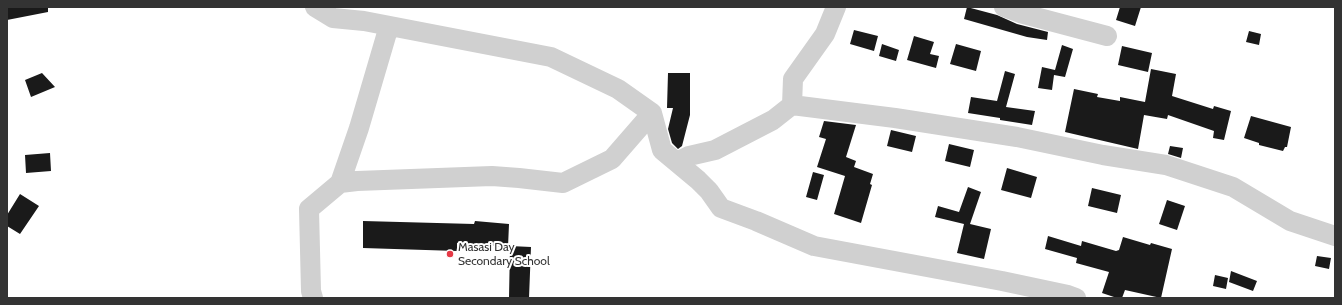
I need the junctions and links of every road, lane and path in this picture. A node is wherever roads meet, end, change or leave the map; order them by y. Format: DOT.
graph roads {
  1 [pos="315,7"];
  2 [pos="836,7"];
  3 [pos="1004,7"];
  4 [pos="389,26"];
  5 [pos="1107,36"];
  6 [pos="792,105"];
  7 [pos="652,113"];
  8 [pos="677,162"];
  9 [pos="340,183"];
  10 [pos="1335,236"];
  11 [pos="313,298"];
  12 [pos="1076,298"];
  1 -- 4 [label="street"];
  2 -- 6 [label="street"];
  3 -- 5 [label="street"];
  4 -- 7 [label="street"];
  4 -- 9 [label="street"];
  6 -- 8 [label="street"];
  6 -- 10 [label="street"];
  7 -- 8 [label="street"];
  7 -- 9 [label="street"];
  8 -- 12 [label="street"];
  9 -- 11 [label="street"];
}
